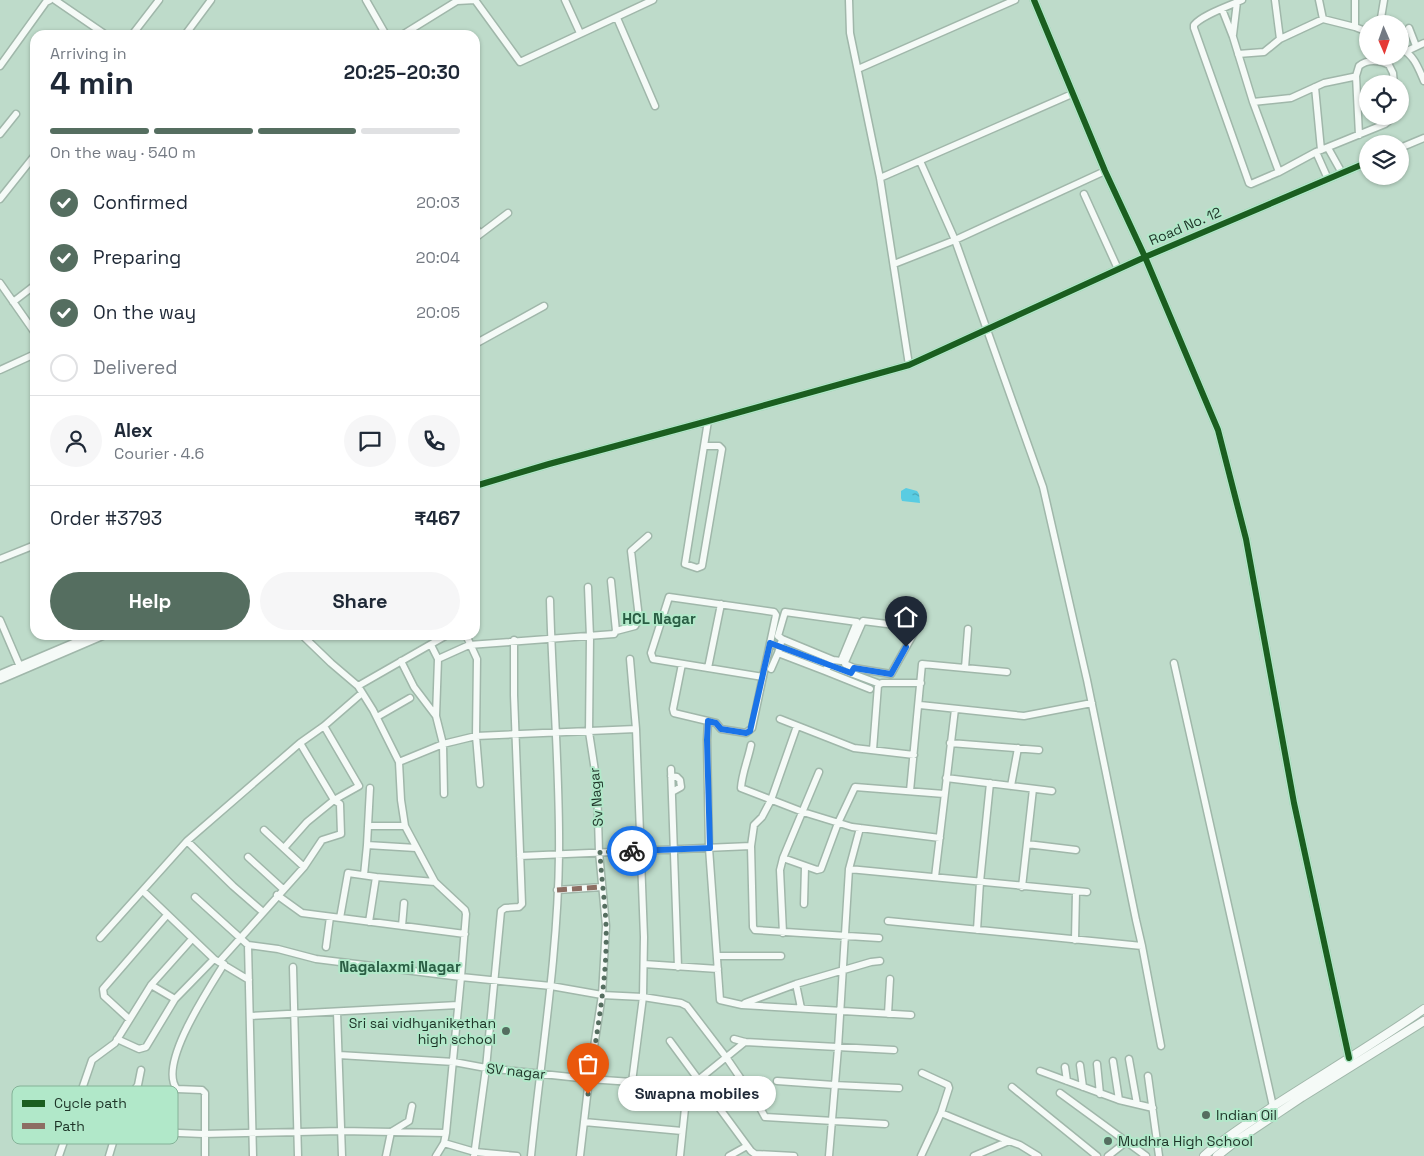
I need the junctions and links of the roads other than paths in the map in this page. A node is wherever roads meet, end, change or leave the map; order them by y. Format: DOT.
graph roads {
  1 [pos="50,0"];
  2 [pos="55,0"];
  3 [pos="159,0"];
  4 [pos="211,0"];
  5 [pos="366,0"];
  6 [pos="457,0"];
  7 [pos="565,0"];
  8 [pos="653,0"];
  9 [pos="849,0"];
  10 [pos="1015,0"];
  11 [pos="1034,0"];
  12 [pos="1275,0"];
  13 [pos="1319,0"];
  14 [pos="1355,0"];
  15 [pos="1384,0"];
  16 [pos="1239,1"];
  17 [pos="1222,9"];
  18 [pos="1382,15"];
  19 [pos="617,18"];
  20 [pos="1323,19"];
  21 [pos="1354,26"];
  22 [pos="1359,28"];
  23 [pos="1409,28"];
  24 [pos="99,30"];
  25 [pos="136,30"];
  26 [pos="189,30"];
  27 [pos="383,30"];
  28 [pos="410,30"];
  29 [pos="580,33"];
  30 [pos="1232,37"];
  31 [pos="1280,39"];
  32 [pos="1424,43"];
  33 [pos="1416,46"];
  34 [pos="1409,50"];
  35 [pos="1238,54"];
  36 [pos="1409,54"];
  37 [pos="1,62"];
  38 [pos="858,69"];
  39 [pos="1392,75"];
  40 [pos="1356,76"];
  41 [pos="1424,81"];
  42 [pos="1315,87"];
  43 [pos="1072,94"];
  44 [pos="1253,102"];
  45 [pos="655,106"];
  46 [pos="16,114"];
  47 [pos="1383,125"];
  48 [pos="0,134"];
  49 [pos="1359,135"];
  50 [pos="1424,138"];
  51 [pos="1409,144"];
  52 [pos="1322,150"];
  53 [pos="30,161"];
  54 [pos="920,161"];
  55 [pos="1359,166"];
  56 [pos="1104,171"];
  57 [pos="1279,172"];
  58 [pos="1342,173"];
  59 [pos="880,178"];
  60 [pos="1328,179"];
  61 [pos="1084,194"];
  62 [pos="0,199"];
  63 [pos="508,213"];
  64 [pos="480,234"];
  65 [pos="955,240"];
  66 [pos="1145,257"];
  67 [pos="894,264"];
  68 [pos="1118,269"];
  69 [pos="0,283"];
  70 [pos="30,289"];
  71 [pos="13,302"];
  72 [pos="544,306"];
  73 [pos="30,326"];
  74 [pos="986,329"];
  75 [pos="480,341"];
  76 [pos="30,356"];
  77 [pos="909,365"];
  78 [pos="0,370"];
  79 [pos="708,422"];
  80 [pos="705,446"];
  81 [pos="480,485"];
  82 [pos="648,536"];
  83 [pos="30,546"];
  84 [pos="0,560"];
  85 [pos="611,581"];
  86 [pos="588,587"];
  87 [pos="550,600"];
  88 [pos="721,604"];
  89 [pos="0,620"];
  90 [pos="968,629"];
  91 [pos="616,631"];
  92 [pos="590,637"];
  93 [pos="551,638"];
  94 [pos="782,639"];
  95 [pos="81,640"];
  96 [pos="92,640"];
  97 [pos="307,640"];
  98 [pos="439,640"];
  99 [pos="468,640"];
  100 [pos="514,640"];
  101 [pos="770,643"];
  102 [pos="431,645"];
  103 [pos="470,645"];
  104 [pos="779,650"];
  105 [pos="438,659"];
  106 [pos="630,659"];
  107 [pos="401,661"];
  108 [pos="1174,663"];
  109 [pos="682,664"];
  110 [pos="830,665"];
  111 [pos="21,668"];
  112 [pos="708,668"];
  113 [pos="965,668"];
  114 [pos="771,669"];
  115 [pos="852,671"];
  116 [pos="1007,672"];
  117 [pos="0,674"];
  118 [pos="763,677"];
  119 [pos="0,680"];
  120 [pos="880,684"];
  121 [pos="921,684"];
  122 [pos="358,686"];
  123 [pos="870,689"];
  124 [pos="362,693"];
  125 [pos="410,698"];
  126 [pos="1092,703"];
  127 [pos="920,705"];
  128 [pos="955,709"];
  129 [pos="436,716"];
  130 [pos="377,717"];
  131 [pos="780,719"];
  132 [pos="708,721"];
  133 [pos="324,726"];
  134 [pos="797,726"];
  135 [pos="636,729"];
  136 [pos="589,732"];
  137 [pos="557,733"];
  138 [pos="516,734"];
  139 [pos="476,736"];
  140 [pos="300,743"];
  141 [pos="950,743"];
  142 [pos="443,744"];
  143 [pos="751,745"];
  144 [pos="1018,748"];
  145 [pos="873,750"];
  146 [pos="1039,750"];
  147 [pos="914,755"];
  148 [pos="399,762"];
  149 [pos="818,772"];
  150 [pos="946,778"];
  151 [pos="990,783"];
  152 [pos="480,784"];
  153 [pos="1012,786"];
  154 [pos="370,788"];
  155 [pos="1033,789"];
  156 [pos="910,791"];
  157 [pos="1052,791"];
  158 [pos="672,792"];
  159 [pos="444,794"];
  160 [pos="944,794"];
  161 [pos="334,800"];
  162 [pos="771,800"];
  163 [pos="802,812"];
  164 [pos="838,823"];
  165 [pos="372,826"];
  166 [pos="405,826"];
  167 [pos="860,828"];
  168 [pos="264,830"];
  169 [pos="940,838"];
  170 [pos="187,841"];
  171 [pos="1027,844"];
  172 [pos="367,845"];
  173 [pos="751,846"];
  174 [pos="284,848"];
  175 [pos="416,848"];
  176 [pos="710,848"];
  177 [pos="673,849"];
  178 [pos="1076,850"];
  179 [pos="640,851"];
  180 [pos="600,852"];
  181 [pos="559,854"];
  182 [pos="520,856"];
  183 [pos="248,857"];
  184 [pos="783,858"];
  185 [pos="304,867"];
  186 [pos="805,867"];
  187 [pos="849,869"];
  188 [pos="364,875"];
  189 [pos="376,877"];
  190 [pos="935,877"];
  191 [pos="435,882"];
  192 [pos="980,882"];
  193 [pos="602,887"];
  194 [pos="1022,887"];
  195 [pos="283,889"];
  196 [pos="557,890"];
  197 [pos="143,891"];
  198 [pos="1076,892"];
  199 [pos="1087,892"];
  200 [pos="277,895"];
  201 [pos="195,897"];
  202 [pos="404,903"];
  203 [pos="804,904"];
  204 [pos="263,912"];
  205 [pos="167,914"];
  206 [pos="330,917"];
  207 [pos="340,918"];
  208 [pos="888,921"];
  209 [pos="369,922"];
  210 [pos="402,926"];
  211 [pos="977,930"];
  212 [pos="783,932"];
  213 [pos="465,934"];
  214 [pos="240,936"];
  215 [pos="844,936"];
  216 [pos="100,938"];
  217 [pos="879,938"];
  218 [pos="192,939"];
  219 [pos="1075,940"];
  220 [pos="248,945"];
  221 [pos="1142,946"];
  222 [pos="326,947"];
  223 [pos="717,956"];
  224 [pos="781,956"];
  225 [pos="880,961"];
  226 [pos="219,962"];
  227 [pos="644,964"];
  228 [pos="293,967"];
  229 [pos="678,967"];
  230 [pos="718,969"];
  231 [pos="843,971"];
  232 [pos="461,978"];
  233 [pos="890,979"];
  234 [pos="249,980"];
  235 [pos="494,980"];
  236 [pos="796,984"];
  237 [pos="151,985"];
  238 [pos="551,986"];
  239 [pos="602,994"];
  240 [pos="643,997"];
  241 [pos="175,999"];
  242 [pos="458,1005"];
  243 [pos="742,1005"];
  244 [pos="801,1008"];
  245 [pos="1424,1009"];
  246 [pos="840,1011"];
  247 [pos="338,1012"];
  248 [pos="294,1014"];
  249 [pos="888,1014"];
  250 [pos="911,1014"];
  251 [pos="250,1016"];
  252 [pos="129,1019"];
  253 [pos="1424,1021"];
  254 [pos="117,1040"];
  255 [pos="734,1040"];
  256 [pos="670,1041"];
  257 [pos="745,1042"];
  258 [pos="1161,1046"];
  259 [pos="838,1048"];
  260 [pos="894,1050"];
  261 [pos="339,1055"];
  262 [pos="726,1057"];
  263 [pos="1349,1058"];
  264 [pos="1129,1059"];
  265 [pos="1113,1061"];
  266 [pos="454,1062"];
  267 [pos="1097,1064"];
  268 [pos="1080,1065"];
  269 [pos="1066,1067"];
  270 [pos="486,1068"];
  271 [pos="141,1070"];
  272 [pos="1040,1071"];
  273 [pos="540,1073"];
  274 [pos="922,1073"];
  275 [pos="1148,1076"];
  276 [pos="589,1079"];
  277 [pos="698,1079"];
  278 [pos="777,1081"];
  279 [pos="1068,1081"];
  280 [pos="632,1082"];
  281 [pos="834,1085"];
  282 [pos="83,1086"];
  283 [pos="137,1086"];
  284 [pos="175,1086"];
  285 [pos="1012,1087"];
  286 [pos="1083,1087"];
  287 [pos="899,1088"];
  288 [pos="178,1089"];
  289 [pos="686,1089"];
  290 [pos="1060,1094"];
  291 [pos="1100,1094"];
  292 [pos="1119,1100"];
  293 [pos="1137,1104"];
  294 [pos="412,1106"];
  295 [pos="1153,1108"];
  296 [pos="1272,1108"];
  297 [pos="941,1113"];
  298 [pos="1276,1115"];
  299 [pos="831,1121"];
  300 [pos="584,1122"];
  301 [pos="885,1124"];
  302 [pos="341,1131"];
  303 [pos="391,1132"];
  304 [pos="682,1132"];
  305 [pos="178,1133"];
  306 [pos="298,1133"];
  307 [pos="446,1133"];
  308 [pos="204,1134"];
  309 [pos="252,1134"];
  310 [pos="1009,1141"];
  311 [pos="1126,1142"];
  312 [pos="444,1143"];
  313 [pos="64,1144"];
  314 [pos="747,1146"];
  315 [pos="474,1154"];
  316 [pos="60,1156"];
  317 [pos="205,1156"];
  318 [pos="253,1156"];
  319 [pos="298,1156"];
  320 [pos="342,1156"];
  321 [pos="386,1156"];
  322 [pos="436,1156"];
  323 [pos="517,1156"];
  324 [pos="531,1156"];
  325 [pos="580,1156"];
  326 [pos="680,1156"];
  327 [pos="729,1156"];
  328 [pos="794,1156"];
  329 [pos="830,1156"];
  330 [pos="921,1156"];
  331 [pos="974,1156"];
  332 [pos="1038,1156"];
  333 [pos="1096,1156"];
  334 [pos="1108,1156"];
  335 [pos="1146,1156"];
  336 [pos="1158,1156"];
  337 [pos="1204,1156"];
  338 [pos="1217,1156"];
  1 -- 37 [label="street"];
  2 -- 24 [label="street"];
  3 -- 25 [label="street"];
  4 -- 26 [label="street"];
  5 -- 27 [label="street"];
  6 -- 28 [label="street"];
  6 -- 29 [label="street"];
  7 -- 29 [label="street"];
  8 -- 19 [label="street"];
  9 -- 38 [label="street"];
  10 -- 38 [label="street"];
  11 -- 43 [label="street"];
  12 -- 31 [label="street"];
  13 -- 20 [label="street"];
  14 -- 21 [label="street"];
  15 -- 18 [label="street"];
  16 -- 17 [label="street"];
  16 -- 30 [label="street"];
  17 -- 30 [label="street"];
  17 -- 57 [label="street"];
  19 -- 29 [label="street"];
  19 -- 45 [label="street"];
  20 -- 21 [label="street"];
  20 -- 31 [label="street"];
  21 -- 22 [label="street"];
  23 -- 33 [label="street"];
  30 -- 35 [label="street"];
  31 -- 35 [label="street"];
  32 -- 33 [label="street"];
  33 -- 34 [label="street"];
  35 -- 44 [label="street"];
  36 -- 41 [label="street"];
  38 -- 59 [label="street"];
  39 -- 40 [label="street"];
  40 -- 42 [label="street"];
  40 -- 49 [label="street"];
  42 -- 44 [label="street"];
  42 -- 52 [label="street"];
  43 -- 54 [label="street"];
  43 -- 56 [label="street"];
  44 -- 57 [label="street"];
  46 -- 48 [label="street"];
  47 -- 49 [label="street"];
  49 -- 52 [label="street"];
  50 -- 51 [label="street"];
  52 -- 57 [label="street"];
  52 -- 58 [label="street"];
  52 -- 60 [label="street"];
  53 -- 62 [label="street"];
  54 -- 59 [label="street"];
  54 -- 65 [label="street"];
  55 -- 58 [label="street, Road No. 12"];
  56 -- 65 [label="street"];
  56 -- 66 [label="street"];
  58 -- 60 [label="street, Road No. 12"];
  59 -- 67 [label="street"];
  60 -- 66 [label="street, Road No. 12"];
  61 -- 68 [label="street"];
  63 -- 64 [label="street"];
  65 -- 67 [label="street"];
  65 -- 74 [label="street"];
  66 -- 68 [label="street, Road No. 12"];
  66 -- 263 [label="street"];
  67 -- 77 [label="street"];
  68 -- 74 [label="street, Road No. 12"];
  69 -- 71 [label="street"];
  70 -- 71 [label="street"];
  71 -- 73 [label="street"];
  72 -- 75 [label="street"];
  74 -- 77 [label="street, Road No. 12"];
  74 -- 126 [label="street"];
  76 -- 78 [label="street"];
  77 -- 79 [label="street, Road No. 12"];
  79 -- 80 [label="street"];
  79 -- 81 [label="street, Road No. 12"];
  80 -- 80 [label="street"];
  82 -- 91 [label="street"];
  83 -- 84 [label="street"];
  85 -- 91 [label="street"];
  86 -- 92 [label="street, Sv Nagar"];
  87 -- 93 [label="street"];
  88 -- 101 [label="street"];
  88 -- 109 [label="street"];
  88 -- 112 [label="street"];
  89 -- 111 [label="street"];
  90 -- 113 [label="street"];
  91 -- 92 [label="street"];
  92 -- 93 [label="street"];
  92 -- 136 [label="street, Sv Nagar"];
  93 -- 100 [label="street"];
  93 -- 137 [label="street"];
  94 -- 104 [label="street"];
  94 -- 110 [label="street"];
  94 -- 110 [label="street"];
  95 -- 111 [label="street"];
  96 -- 111 [label="street"];
  97 -- 122 [label="street"];
  98 -- 102 [label="street"];
  99 -- 103 [label="street"];
  100 -- 103 [label="street"];
  100 -- 138 [label="street"];
  101 -- 104 [label="street"];
  101 -- 118 [label="street"];
  102 -- 105 [label="street"];
  102 -- 107 [label="street"];
  103 -- 105 [label="street"];
  103 -- 139 [label="street"];
  104 -- 110 [label="street"];
  104 -- 114 [label="street"];
  105 -- 129 [label="street"];
  106 -- 135 [label="street"];
  107 -- 122 [label="street"];
  107 -- 129 [label="street"];
  108 -- 296 [label="street"];
  109 -- 112 [label="street"];
  109 -- 132 [label="street"];
  110 -- 115 [label="street"];
  110 -- 123 [label="street"];
  111 -- 117 [label="street"];
  111 -- 119 [label="street"];
  112 -- 118 [label="street"];
  113 -- 116 [label="street"];
  113 -- 121 [label="street"];
  115 -- 115 [label="street"];
  115 -- 120 [label="street"];
  118 -- 132 [label="street"];
  120 -- 121 [label="street"];
  120 -- 145 [label="street"];
  121 -- 127 [label="street"];
  122 -- 124 [label="street"];
  124 -- 130 [label="street"];
  124 -- 133 [label="street"];
  125 -- 130 [label="street"];
  126 -- 128 [label="street"];
  126 -- 221 [label="street"];
  127 -- 128 [label="street"];
  127 -- 147 [label="street"];
  128 -- 141 [label="street"];
  129 -- 142 [label="street"];
  130 -- 148 [label="street"];
  131 -- 134 [label="street"];
  132 -- 176 [label="street"];
  133 -- 140 [label="street"];
  133 -- 161 [label="street"];
  134 -- 145 [label="street"];
  134 -- 162 [label="street"];
  135 -- 136 [label="street"];
  135 -- 179 [label="street"];
  136 -- 137 [label="street"];
  136 -- 180 [label="street, Sv Nagar"];
  137 -- 138 [label="street"];
  137 -- 181 [label="street"];
  138 -- 139 [label="street"];
  138 -- 182 [label="street"];
  139 -- 142 [label="street"];
  139 -- 152 [label="street"];
  140 -- 161 [label="street"];
  140 -- 170 [label="street"];
  141 -- 144 [label="street"];
  141 -- 150 [label="street"];
  142 -- 148 [label="street"];
  142 -- 159 [label="street"];
  143 -- 162 [label="street"];
  144 -- 146 [label="street"];
  144 -- 153 [label="street"];
  145 -- 147 [label="street"];
  147 -- 156 [label="street"];
  148 -- 166 [label="street"];
  149 -- 163 [label="street"];
  150 -- 151 [label="street"];
  150 -- 160 [label="street"];
  151 -- 153 [label="street"];
  151 -- 192 [label="street"];
  153 -- 155 [label="street"];
  154 -- 172 [label="street"];
  155 -- 157 [label="street"];
  155 -- 171 [label="street"];
  156 -- 160 [label="street"];
  156 -- 164 [label="street"];
  158 -- 158 [label="street"];
  158 -- 177 [label="street"];
  160 -- 169 [label="street"];
  161 -- 174 [label="street"];
  161 -- 185 [label="street"];
  162 -- 163 [label="street"];
  162 -- 173 [label="street"];
  163 -- 164 [label="street"];
  163 -- 184 [label="street"];
  164 -- 167 [label="street"];
  164 -- 186 [label="street"];
  165 -- 166 [label="street"];
  166 -- 175 [label="street"];
  167 -- 169 [label="street"];
  167 -- 187 [label="street"];
  168 -- 174 [label="street"];
  169 -- 190 [label="street"];
  170 -- 197 [label="street"];
  170 -- 204 [label="street"];
  171 -- 178 [label="street"];
  171 -- 194 [label="street"];
  172 -- 175 [label="street"];
  172 -- 188 [label="street"];
  173 -- 176 [label="street"];
  173 -- 212 [label="street"];
  174 -- 185 [label="street"];
  175 -- 191 [label="street"];
  176 -- 177 [label="street"];
  176 -- 223 [label="street"];
  177 -- 179 [label="street"];
  177 -- 229 [label="street"];
  179 -- 180 [label="street"];
  179 -- 227 [label="street"];
  180 -- 181 [label="street"];
  180 -- 193 [label="street, Sv Nagar"];
  181 -- 182 [label="street"];
  181 -- 196 [label="street"];
  182 -- 235 [label="street"];
  183 -- 195 [label="street"];
  184 -- 186 [label="street"];
  184 -- 212 [label="street"];
  185 -- 195 [label="street"];
  186 -- 203 [label="street"];
  187 -- 190 [label="street"];
  187 -- 215 [label="street"];
  188 -- 189 [label="street"];
  188 -- 207 [label="street"];
  189 -- 191 [label="street"];
  189 -- 209 [label="street"];
  190 -- 192 [label="street"];
  191 -- 213 [label="street"];
  192 -- 194 [label="street"];
  192 -- 211 [label="street"];
  193 -- 196 [label="street"];
  193 -- 239 [label="street, Sv Nagar"];
  194 -- 198 [label="street"];
  195 -- 200 [label="street"];
  196 -- 238 [label="street"];
  197 -- 205 [label="street"];
  197 -- 216 [label="street"];
  198 -- 199 [label="street"];
  198 -- 219 [label="street"];
  200 -- 204 [label="street"];
  200 -- 206 [label="street"];
  201 -- 214 [label="street"];
  202 -- 210 [label="street"];
  204 -- 214 [label="street"];
  205 -- 218 [label="street"];
  205 -- 252 [label="street"];
  206 -- 207 [label="street"];
  206 -- 222 [label="street"];
  207 -- 209 [label="street"];
  208 -- 211 [label="street"];
  209 -- 210 [label="street"];
  210 -- 213 [label="street"];
  211 -- 219 [label="street"];
  212 -- 215 [label="street"];
  213 -- 232 [label="street"];
  214 -- 220 [label="street"];
  214 -- 226 [label="street"];
  215 -- 217 [label="street"];
  215 -- 231 [label="street"];
  218 -- 226 [label="street"];
  218 -- 237 [label="street"];
  219 -- 221 [label="street"];
  220 -- 232 [label="street"];
  220 -- 234 [label="street"];
  221 -- 258 [label="street"];
  223 -- 224 [label="street"];
  223 -- 230 [label="street"];
  225 -- 231 [label="street"];
  226 -- 234 [label="street"];
  226 -- 241 [label="street"];
  226 -- 284 [label="street"];
  227 -- 229 [label="street"];
  227 -- 240 [label="street"];
  228 -- 248 [label="street"];
  229 -- 230 [label="street"];
  230 -- 243 [label="street"];
  231 -- 236 [label="street"];
  231 -- 246 [label="street"];
  232 -- 235 [label="street"];
  232 -- 242 [label="street"];
  233 -- 249 [label="street"];
  234 -- 251 [label="street"];
  235 -- 238 [label="street"];
  235 -- 270 [label="street"];
  236 -- 243 [label="street"];
  236 -- 244 [label="street"];
  237 -- 241 [label="street"];
  237 -- 252 [label="street"];
  238 -- 239 [label="street"];
  238 -- 273 [label="street"];
  239 -- 240 [label="street"];
  239 -- 276 [label="street, Sv Nagar"];
  240 -- 262 [label="street"];
  240 -- 280 [label="street"];
  241 -- 254 [label="street"];
  242 -- 247 [label="street"];
  242 -- 266 [label="street"];
  243 -- 244 [label="street"];
  244 -- 246 [label="street"];
  245 -- 263 [label="main road"];
  246 -- 249 [label="street"];
  246 -- 259 [label="street"];
  247 -- 248 [label="street"];
  247 -- 261 [label="street"];
  248 -- 251 [label="street"];
  248 -- 306 [label="street"];
  249 -- 250 [label="street"];
  251 -- 309 [label="street"];
  252 -- 254 [label="street"];
  253 -- 298 [label="main road"];
  254 -- 282 [label="street"];
  255 -- 257 [label="street"];
  256 -- 277 [label="street"];
  257 -- 259 [label="street"];
  257 -- 262 [label="street"];
  259 -- 260 [label="street"];
  259 -- 281 [label="street"];
  261 -- 266 [label="street, SV nagar"];
  261 -- 302 [label="street"];
  262 -- 277 [label="street"];
  262 -- 299 [label="street"];
  263 -- 296 [label="main road"];
  264 -- 293 [label="street"];
  265 -- 292 [label="street"];
  266 -- 270 [label="street, SV nagar"];
  266 -- 307 [label="street"];
  267 -- 291 [label="street"];
  268 -- 286 [label="street"];
  269 -- 279 [label="street"];
  270 -- 273 [label="street, SV nagar"];
  270 -- 315 [label="street"];
  271 -- 283 [label="street"];
  272 -- 279 [label="street"];
  273 -- 276 [label="street, SV nagar"];
  273 -- 324 [label="street"];
  274 -- 297 [label="street"];
  275 -- 295 [label="street"];
  276 -- 280 [label="street, SV nagar"];
  276 -- 300 [label="street, Sv Nagar"];
  277 -- 289 [label="street"];
  277 -- 314 [label="street"];
  278 -- 281 [label="street"];
  279 -- 286 [label="street"];
  280 -- 289 [label="street, SV nagar"];
  281 -- 287 [label="street"];
  281 -- 299 [label="street"];
  285 -- 333 [label="street"];
  286 -- 291 [label="street"];
  288 -- 308 [label="street"];
  289 -- 304 [label="street"];
  290 -- 311 [label="street"];
  291 -- 292 [label="street"];
  292 -- 293 [label="street"];
  293 -- 295 [label="street"];
  294 -- 303 [label="street"];
  295 -- 336 [label="street"];
  296 -- 298 [label="street"];
  296 -- 337 [label="main road"];
  297 -- 310 [label="street"];
  297 -- 330 [label="street"];
  298 -- 338 [label="main road"];
  299 -- 301 [label="street"];
  299 -- 329 [label="street"];
  300 -- 304 [label="street"];
  300 -- 325 [label="street, Sv Nagar"];
  302 -- 303 [label="street"];
  302 -- 306 [label="street"];
  302 -- 320 [label="street"];
  303 -- 307 [label="street"];
  303 -- 321 [label="street"];
  304 -- 326 [label="street"];
  305 -- 308 [label="street"];
  306 -- 309 [label="street"];
  306 -- 319 [label="street"];
  307 -- 312 [label="street"];
  308 -- 309 [label="street"];
  308 -- 317 [label="street"];
  309 -- 318 [label="street"];
  310 -- 331 [label="street"];
  310 -- 332 [label="street"];
  311 -- 334 [label="street"];
  311 -- 335 [label="street"];
  312 -- 315 [label="street"];
  312 -- 322 [label="street"];
  313 -- 316 [label="street"];
  314 -- 327 [label="street"];
  314 -- 328 [label="street"];
  315 -- 323 [label="street"];
}
